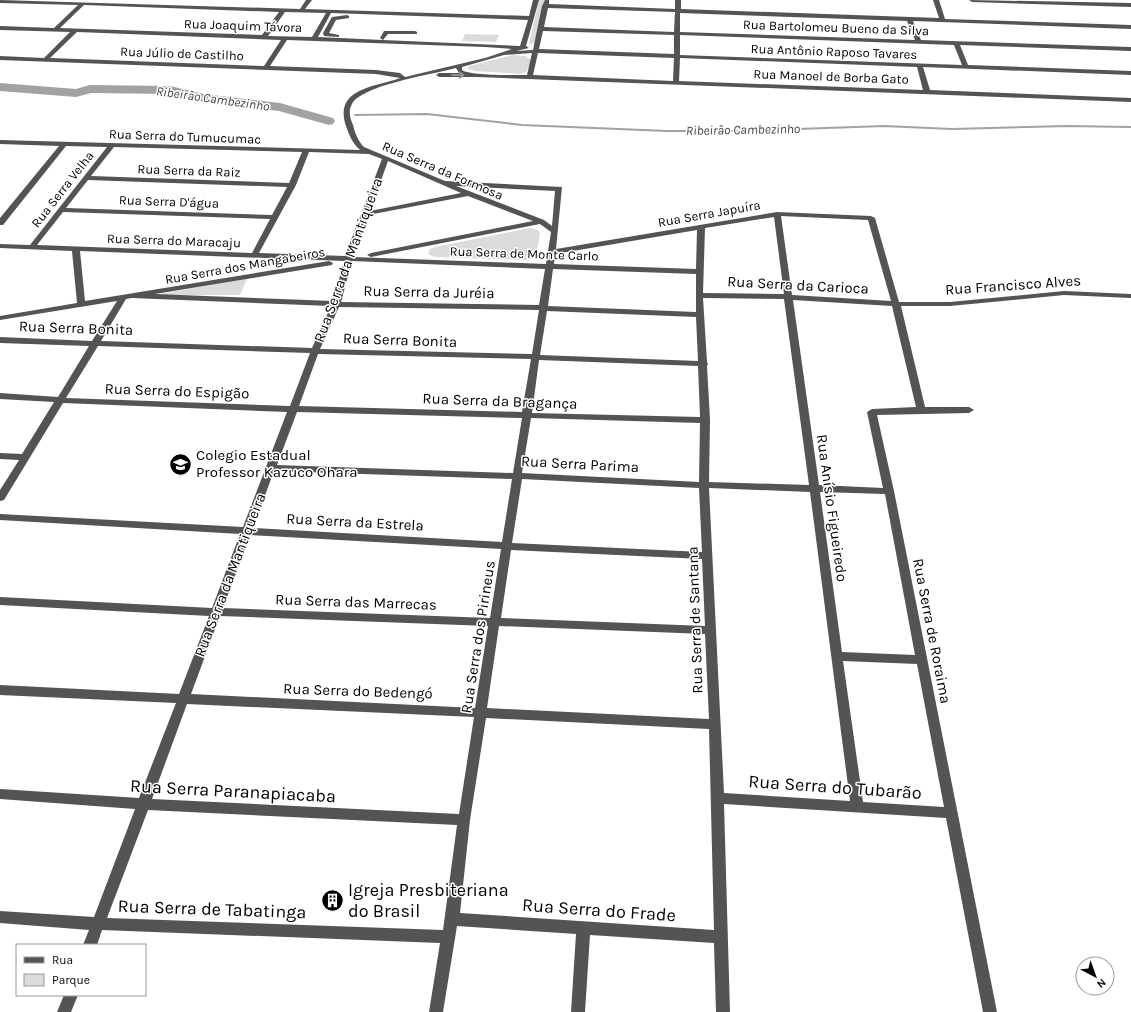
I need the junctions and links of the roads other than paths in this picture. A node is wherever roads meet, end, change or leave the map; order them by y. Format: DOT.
graph roads {
  1 [pos="309,0"];
  2 [pos="536,0"];
  3 [pos="678,0"];
  4 [pos="936,0"];
  5 [pos="972,0"];
  6 [pos="0,1"];
  7 [pos="103,2"];
  8 [pos="546,3"];
  9 [pos="82,4"];
  10 [pos="1131,6"];
  11 [pos="283,10"];
  12 [pos="301,11"];
  13 [pos="329,12"];
  14 [pos="678,12"];
  15 [pos="531,18"];
  16 [pos="910,20"];
  17 [pos="944,20"];
  18 [pos="428,22"];
  19 [pos="322,24"];
  20 [pos="331,24"];
  21 [pos="1131,27"];
  22 [pos="0,28"];
  23 [pos="540,29"];
  24 [pos="55,30"];
  25 [pos="75,31"];
  26 [pos="414,33"];
  27 [pos="678,33"];
  28 [pos="264,37"];
  29 [pos="286,38"];
  30 [pos="383,38"];
  31 [pos="314,39"];
  32 [pos="410,39"];
  33 [pos="918,41"];
  34 [pos="956,43"];
  35 [pos="525,44"];
  36 [pos="485,45"];
  37 [pos="1131,49"];
  38 [pos="536,51"];
  39 [pos="506,54"];
  40 [pos="677,56"];
  41 [pos="0,58"];
  42 [pos="46,60"];
  43 [pos="919,65"];
  44 [pos="459,66"];
  45 [pos="966,67"];
  46 [pos="266,68"];
  47 [pos="443,70"];
  48 [pos="364,72"];
  49 [pos="1131,73"];
  50 [pos="394,74"];
  51 [pos="478,75"];
  52 [pos="419,76"];
  53 [pos="530,77"];
  54 [pos="379,79"];
  55 [pos="399,81"];
  56 [pos="676,83"];
  57 [pos="372,87"];
  58 [pos="927,92"];
  59 [pos="1131,100"];
  60 [pos="0,142"];
  61 [pos="65,143"];
  62 [pos="111,146"];
  63 [pos="306,151"];
  64 [pos="370,152"];
  65 [pos="385,159"];
  66 [pos="86,178"];
  67 [pos="441,183"];
  68 [pos="292,185"];
  69 [pos="469,194"];
  70 [pos="62,210"];
  71 [pos="364,214"];
  72 [pos="777,214"];
  73 [pos="275,217"];
  74 [pos="541,222"];
  75 [pos="0,224"];
  76 [pos="701,227"];
  77 [pos="555,231"];
  78 [pos="427,245"];
  79 [pos="0,246"];
  80 [pos="32,247"];
  81 [pos="76,248"];
  82 [pos="552,252"];
  83 [pos="255,254"];
  84 [pos="273,255"];
  85 [pos="348,260"];
  86 [pos="429,262"];
  87 [pos="550,266"];
  88 [pos="272,272"];
  89 [pos="700,272"];
  90 [pos="699,295"];
  91 [pos="1131,296"];
  92 [pos="128,297"];
  93 [pos="789,297"];
  94 [pos="336,304"];
  95 [pos="896,304"];
  96 [pos="81,305"];
  97 [pos="544,308"];
  98 [pos="702,316"];
  99 [pos="2,318"];
  100 [pos="0,340"];
  101 [pos="97,343"];
  102 [pos="315,351"];
  103 [pos="536,357"];
  104 [pos="704,364"];
  105 [pos="0,396"];
  106 [pos="60,400"];
  107 [pos="293,409"];
  108 [pos="921,410"];
  109 [pos="969,410"];
  110 [pos="527,416"];
  111 [pos="705,420"];
  112 [pos="0,456"];
  113 [pos="25,457"];
  114 [pos="271,468"];
  115 [pos="518,476"];
  116 [pos="704,485"];
  117 [pos="814,489"];
  118 [pos="889,491"];
  119 [pos="0,498"];
  120 [pos="0,516"];
  121 [pos="247,531"];
  122 [pos="507,546"];
  123 [pos="707,556"];
  124 [pos="0,601"];
  125 [pos="216,612"];
  126 [pos="496,622"];
  127 [pos="710,630"];
  128 [pos="837,656"];
  129 [pos="920,660"];
  130 [pos="0,690"];
  131 [pos="183,700"];
  132 [pos="482,713"];
  133 [pos="714,724"];
  134 [pos="0,794"];
  135 [pos="718,798"];
  136 [pos="143,804"];
  137 [pos="857,806"];
  138 [pos="950,813"];
  139 [pos="464,820"];
  140 [pos="0,917"];
  141 [pos="452,919"];
  142 [pos="98,924"];
  143 [pos="583,928"];
  144 [pos="448,937"];
  145 [pos="720,938"];
  146 [pos="90,944"];
  147 [pos="71,996"];
  148 [pos="64,1012"];
  149 [pos="436,1012"];
  150 [pos="578,1012"];
  151 [pos="723,1012"];
  152 [pos="990,1012"];
  1 -- 12 [label="street"];
  2 -- 15 [label="street"];
  3 -- 14 [label="street"];
  4 -- 17 [label="street"];
  5 -- 10 [label="street"];
  6 -- 9 [label="street"];
  7 -- 9 [label="street"];
  7 -- 11 [label="street"];
  8 -- 14 [label="street"];
  8 -- 23 [label="street"];
  9 -- 24 [label="street"];
  11 -- 12 [label="street"];
  11 -- 28 [label="street"];
  12 -- 13 [label="street"];
  13 -- 15 [label="street"];
  13 -- 19 [label="street"];
  14 -- 16 [label="street"];
  14 -- 27 [label="street"];
  15 -- 35 [label="street"];
  16 -- 17 [label="street"];
  16 -- 33 [label="street"];
  17 -- 21 [label="street"];
  18 -- 20 [label="street"];
  19 -- 20 [label="street"];
  19 -- 31 [label="street"];
  20 -- 30 [label="street"];
  22 -- 24 [label="street, Rua Joaquim Távora"];
  23 -- 27 [label="street, Rua Bartolomeu Bueno da Silva"];
  23 -- 38 [label="street"];
  24 -- 25 [label="street, Rua Joaquim Távora"];
  25 -- 28 [label="street, Rua Joaquim Távora"];
  25 -- 42 [label="street"];
  26 -- 30 [label="street"];
  27 -- 33 [label="street, Rua Bartolomeu Bueno da Silva"];
  27 -- 40 [label="street"];
  28 -- 29 [label="street, Rua Joaquim Távora"];
  29 -- 31 [label="street, Rua Joaquim Távora"];
  29 -- 46 [label="street"];
  30 -- 32 [label="street"];
  31 -- 36 [label="street, Rua Joaquim Távora"];
  33 -- 34 [label="street, Rua Bartolomeu Bueno da Silva"];
  34 -- 37 [label="street, Rua Bartolomeu Bueno da Silva"];
  34 -- 45 [label="street"];
  35 -- 36 [label="street, Rua Joaquim Távora"];
  35 -- 38 [label="street, Rua Joaquim Távora"];
  35 -- 39 [label="street, Rua Serra da Formosa"];
  36 -- 39 [label="street, Rua Joaquim Távora"];
  38 -- 39 [label="street, Rua Serra da Formosa"];
  38 -- 40 [label="street, Rua Antônio Raposo Tavares"];
  38 -- 53 [label="street"];
  39 -- 44 [label="street, Rua Serra da Formosa"];
  40 -- 43 [label="street, Rua Antônio Raposo Tavares"];
  40 -- 56 [label="street"];
  41 -- 42 [label="street, Rua Júlio de Castilho"];
  42 -- 46 [label="street, Rua Júlio de Castilho"];
  43 -- 45 [label="street, Rua Antônio Raposo Tavares"];
  43 -- 58 [label="street"];
  44 -- 47 [label="street, Rua Serra da Formosa"];
  44 -- 51 [label="street"];
  45 -- 49 [label="street, Rua Antônio Raposo Tavares"];
  46 -- 48 [label="street, Rua Júlio de Castilho"];
  47 -- 50 [label="street, Rua Serra da Formosa"];
  47 -- 52 [label="street, Rua Serra da Formosa"];
  48 -- 50 [label="street, Rua Júlio de Castilho"];
  48 -- 54 [label="street, Rua Júlio de Castilho"];
  50 -- 54 [label="street, Rua Serra da Formosa"];
  50 -- 55 [label="street"];
  52 -- 51 [label="street, one-way"];
  51 -- 53 [label="street"];
  52 -- 55 [label="street, Rua Serra da Formosa"];
  53 -- 56 [label="street, Rua Manoel de Borba Gato"];
  54 -- 55 [label="street, Rua Júlio de Castilho"];
  54 -- 57 [label="street, Rua Serra da Formosa"];
  55 -- 57 [label="street, Rua Serra da Formosa"];
  56 -- 58 [label="street, Rua Manoel de Borba Gato"];
  57 -- 64 [label="street, Rua Serra da Formosa"];
  58 -- 59 [label="street, Rua Manoel de Borba Gato"];
  60 -- 61 [label="street, Rua Serra do Tumucumac"];
  61 -- 62 [label="street, Rua Serra do Tumucumac"];
  61 -- 75 [label="street"];
  62 -- 63 [label="street, Rua Serra do Tumucumac"];
  62 -- 66 [label="street, Rua Serra Velha"];
  63 -- 64 [label="street, Rua Serra do Tumucumac"];
  63 -- 68 [label="street"];
  64 -- 65 [label="street, Rua Serra da Formosa"];
  65 -- 67 [label="street, Rua Serra da Formosa"];
  65 -- 71 [label="street, Rua Serra da Mantiqueira"];
  66 -- 68 [label="street, Rua Serra da Raiz"];
  66 -- 70 [label="street, Rua Serra Velha"];
  67 -- 69 [label="street, Rua Serra da Formosa"];
  67 -- 77 [label="street"];
  68 -- 73 [label="street"];
  69 -- 71 [label="street"];
  69 -- 74 [label="street, Rua Serra da Formosa"];
  70 -- 73 [label="street, Rua Serra D'água"];
  70 -- 80 [label="street, Rua Serra Velha"];
  71 -- 85 [label="street, Rua Serra da Mantiqueira"];
  72 -- 76 [label="street, Rua Serra Japuíra"];
  72 -- 93 [label="street, Rua Anísio Figueiredo"];
  72 -- 95 [label="street, Rua Serra Japuíra"];
  73 -- 83 [label="street"];
  74 -- 77 [label="street, Rua Serra da Formosa"];
  74 -- 78 [label="street, Rua Serra dos Mangabeiros"];
  76 -- 82 [label="street, Rua Serra Japuíra"];
  76 -- 89 [label="street, Rua Serra de Santana"];
  77 -- 82 [label="street"];
  78 -- 85 [label="street, Rua Serra dos Mangabeiros"];
  78 -- 86 [label="street"];
  79 -- 80 [label="street, Rua Serra do Maracaju"];
  80 -- 81 [label="street, Rua Serra do Maracaju"];
  81 -- 83 [label="street, Rua Serra do Maracaju"];
  81 -- 96 [label="street"];
  82 -- 87 [label="street"];
  83 -- 84 [label="street, Rua Serra do Maracaju"];
  84 -- 85 [label="street, Rua Serra do Maracaju"];
  84 -- 88 [label="street"];
  85 -- 86 [label="street, Rua Serra de Monte Carlo"];
  85 -- 88 [label="street, Rua Serra dos Mangabeiros"];
  85 -- 94 [label="street, Rua Serra da Mantiqueira"];
  86 -- 87 [label="street, Rua Serra de Monte Carlo"];
  87 -- 89 [label="street, Rua Serra de Monte Carlo"];
  87 -- 97 [label="street, Rua Serra dos Pirineus"];
  88 -- 92 [label="street, Rua Serra dos Mangabeiros"];
  89 -- 90 [label="street, Rua Serra de Santana"];
  90 -- 93 [label="street, Rua Serra da Carioca"];
  90 -- 98 [label="street, Rua Serra de Santana"];
  91 -- 95 [label="street, Rua Francisco Alves"];
  92 -- 94 [label="street, Rua Serra da Juréia"];
  92 -- 96 [label="street, Rua Serra dos Mangabeiros"];
  92 -- 101 [label="street"];
  93 -- 95 [label="street, Rua Serra da Carioca"];
  93 -- 117 [label="street, Rua Anísio Figueiredo"];
  94 -- 97 [label="street, Rua Serra da Juréia"];
  94 -- 102 [label="street, Rua Serra da Mantiqueira"];
  95 -- 108 [label="street"];
  96 -- 99 [label="street, Rua Serra dos Mangabeiros"];
  97 -- 98 [label="street, Rua Serra da Juréia"];
  97 -- 103 [label="street, Rua Serra dos Pirineus"];
  98 -- 104 [label="street, Rua Serra de Santana"];
  100 -- 101 [label="street, Rua Serra Bonita"];
  101 -- 102 [label="street, Rua Serra Bonita"];
  101 -- 106 [label="street"];
  102 -- 103 [label="street, Rua Serra Bonita"];
  102 -- 107 [label="street, Rua Serra da Mantiqueira"];
  103 -- 104 [label="street, Rua Serra Bonita"];
  103 -- 110 [label="street, Rua Serra dos Pirineus"];
  104 -- 111 [label="street, Rua Serra de Santana"];
  105 -- 106 [label="street, Rua Serra do Espigão"];
  106 -- 107 [label="street, Rua Serra do Espigão"];
  106 -- 113 [label="street"];
  107 -- 110 [label="street, Rua Serra da Bragança"];
  107 -- 114 [label="street, Rua Serra da Mantiqueira"];
  108 -- 109 [label="street"];
  108 -- 118 [label="street, Rua Serra de Roraima"];
  110 -- 111 [label="street, Rua Serra da Bragança"];
  110 -- 115 [label="street, Rua Serra dos Pirineus"];
  111 -- 116 [label="street, Rua Serra de Santana"];
  112 -- 113 [label="street"];
  113 -- 119 [label="street"];
  114 -- 115 [label="street, Rua Serra Parima"];
  114 -- 121 [label="street, Rua Serra da Mantiqueira"];
  115 -- 116 [label="street, Rua Serra Parima"];
  115 -- 122 [label="street, Rua Serra dos Pirineus"];
  116 -- 117 [label="street, Rua Serra Parima"];
  116 -- 123 [label="street, Rua Serra de Santana"];
  117 -- 118 [label="street, Rua Serra Parima"];
  117 -- 128 [label="street, Rua Anísio Figueiredo"];
  118 -- 129 [label="street, Rua Serra de Roraima"];
  120 -- 121 [label="street, Rua Serra da Estrela"];
  121 -- 122 [label="street, Rua Serra da Estrela"];
  121 -- 125 [label="street, Rua Serra da Mantiqueira"];
  122 -- 123 [label="street, Rua Serra da Estrela"];
  122 -- 126 [label="street, Rua Serra dos Pirineus"];
  123 -- 127 [label="street, Rua Serra de Santana"];
  124 -- 125 [label="street, Rua Serra das Marrecas"];
  125 -- 126 [label="street, Rua Serra das Marrecas"];
  125 -- 131 [label="street, Rua Serra da Mantiqueira"];
  126 -- 127 [label="street, Rua Serra das Marrecas"];
  126 -- 132 [label="street, Rua Serra dos Pirineus"];
  127 -- 133 [label="street, Rua Serra de Santana"];
  128 -- 129 [label="street"];
  128 -- 137 [label="street, Rua Anísio Figueiredo"];
  129 -- 138 [label="street, Rua Serra de Roraima"];
  130 -- 131 [label="street, Rua Serra do Bedengó"];
  131 -- 132 [label="street, Rua Serra do Bedengó"];
  131 -- 136 [label="street, Rua Serra da Mantiqueira"];
  132 -- 133 [label="street, Rua Serra do Bedengó"];
  132 -- 139 [label="street, Rua Serra dos Pirineus"];
  133 -- 135 [label="street, Rua Serra de Santana"];
  134 -- 136 [label="street, Rua Serra Paranapiacaba"];
  135 -- 137 [label="street, Rua Serra do Tubarão"];
  135 -- 145 [label="street, Rua Serra de Santana"];
  136 -- 139 [label="street, Rua Serra Paranapiacaba"];
  136 -- 142 [label="street, Rua Serra da Mantiqueira"];
  137 -- 138 [label="street, Rua Serra do Tubarão"];
  138 -- 152 [label="street, Rua Serra de Roraima"];
  139 -- 141 [label="street, Rua Serra dos Pirineus"];
  140 -- 142 [label="street, Rua Serra de Tabatinga"];
  141 -- 143 [label="street, Rua Serra do Frade"];
  141 -- 144 [label="street, Rua Serra dos Pirineus"];
  142 -- 144 [label="street, Rua Serra de Tabatinga"];
  142 -- 146 [label="street, Rua Serra da Mantiqueira"];
  143 -- 145 [label="street, Rua Serra do Frade"];
  143 -- 150 [label="street"];
  144 -- 149 [label="street, Rua Serra dos Pirineus"];
  145 -- 151 [label="street, Rua Serra de Santana"];
  147 -- 148 [label="street"];
}
